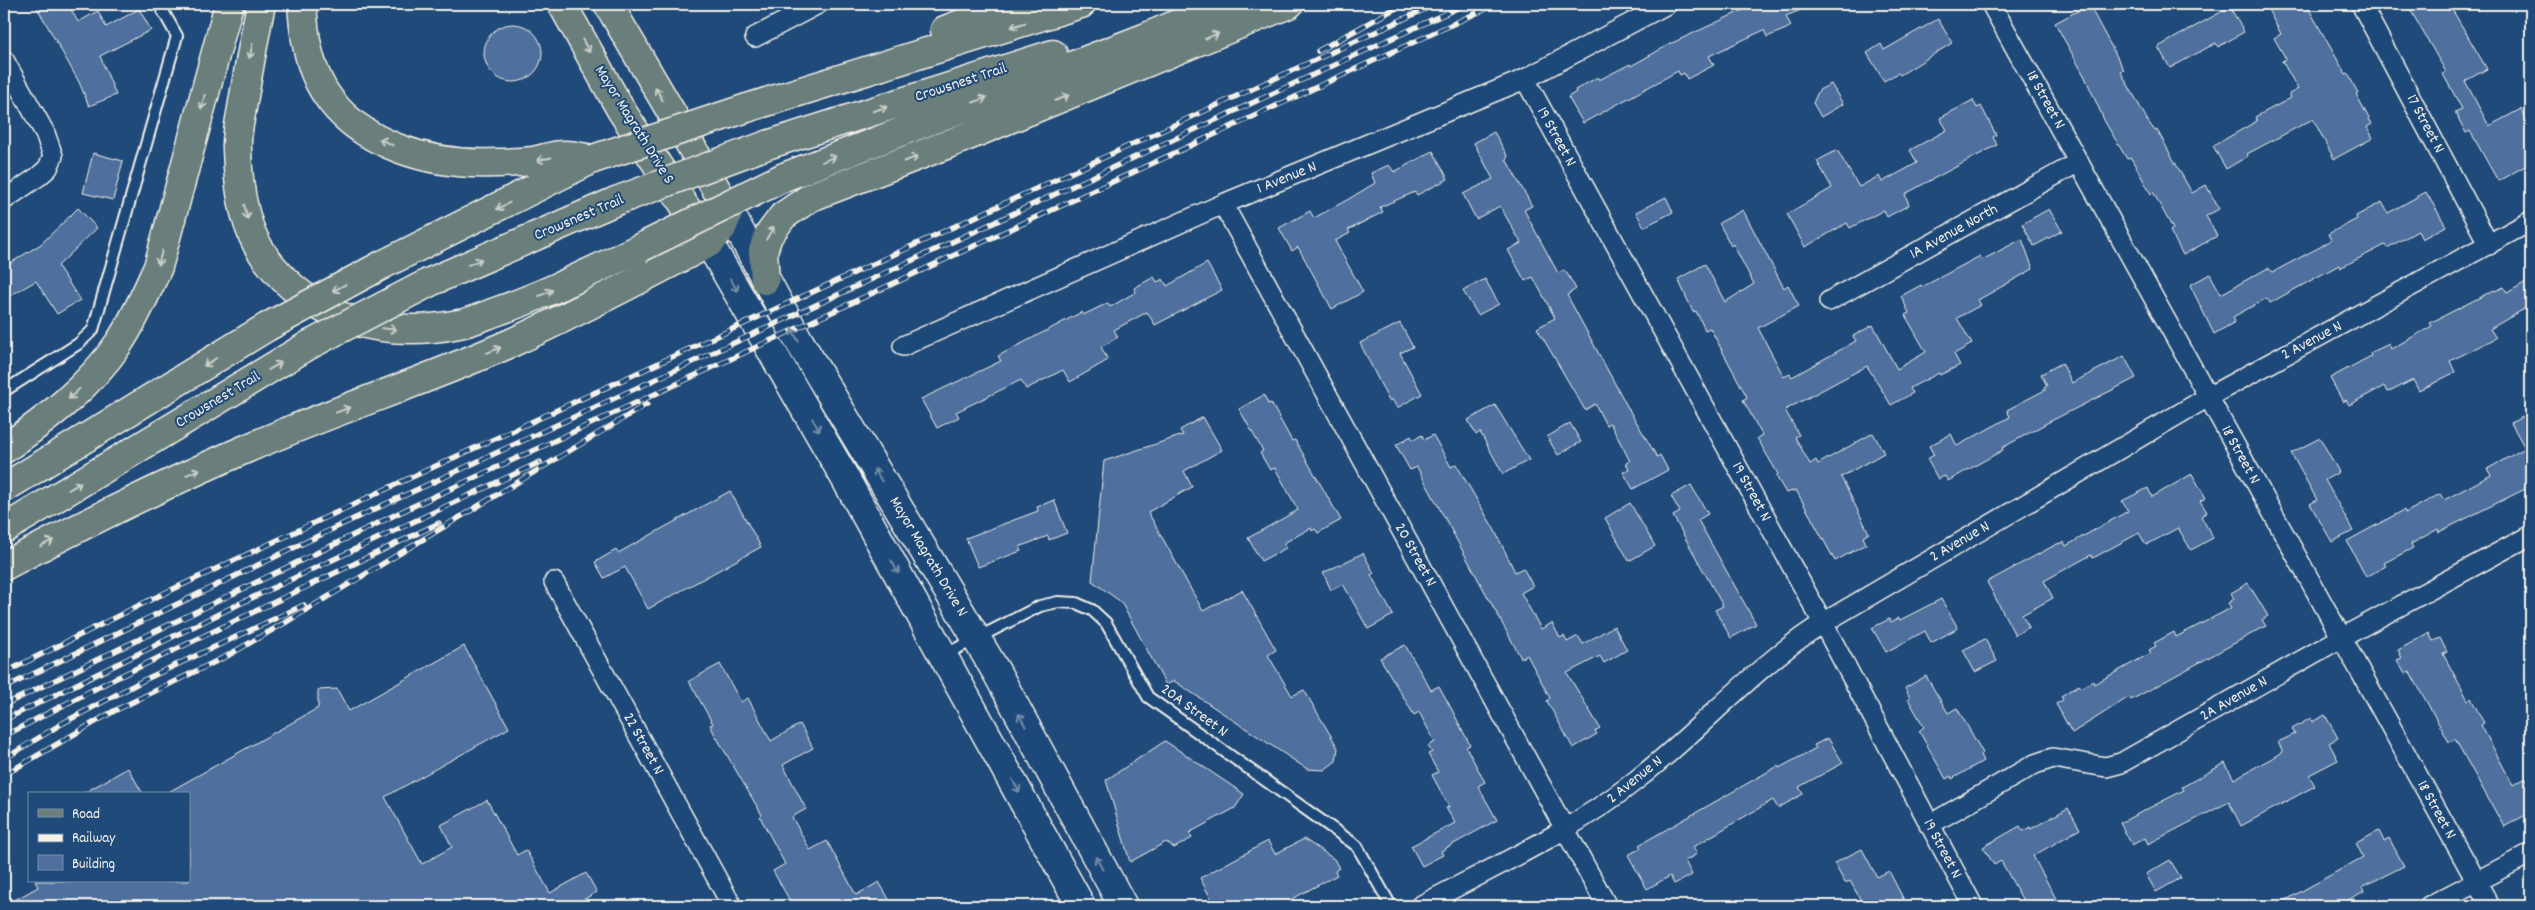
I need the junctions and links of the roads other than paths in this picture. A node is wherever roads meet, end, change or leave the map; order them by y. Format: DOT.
graph roads {
  1 [pos="159,4"];
  2 [pos="230,4"];
  3 [pos="262,4"];
  4 [pos="302,4"];
  5 [pos="562,4"];
  6 [pos="608,4"];
  7 [pos="818,4"];
  8 [pos="1013,4"];
  9 [pos="1081,4"];
  10 [pos="1198,4"];
  11 [pos="1224,4"];
  12 [pos="1289,4"];
  13 [pos="1667,4"];
  14 [pos="1991,4"];
  15 [pos="2361,4"];
  16 [pos="755,37"];
  17 [pos="4,60"];
  18 [pos="1525,79"];
  19 [pos="774,99"];
  20 [pos="592,159"];
  21 [pos="2079,162"];
  22 [pos="4,200"];
  23 [pos="1223,204"];
  24 [pos="728,211"];
  25 [pos="2531,221"];
  26 [pos="710,243"];
  27 [pos="2489,244"];
  28 [pos="765,280"];
  29 [pos="1829,302"];
  30 [pos="903,346"];
  31 [pos="4,391"];
  32 [pos="2208,396"];
  33 [pos="4,450"];
  34 [pos="4,488"];
  35 [pos="4,529"];
  36 [pos="2531,535"];
  37 [pos="4,566"];
  38 [pos="554,582"];
  39 [pos="1823,623"];
  40 [pos="976,638"];
  41 [pos="2341,638"];
  42 [pos="944,655"];
  43 [pos="1929,825"];
  44 [pos="1565,829"];
  45 [pos="2531,853"];
  46 [pos="2475,881"];
  47 [pos="1423,905"];
  48 [pos="732,906"];
  49 [pos="1081,906"];
  50 [pos="1123,906"];
  51 [pos="1391,906"];
  52 [pos="1607,906"];
  53 [pos="1973,906"];
  54 [pos="2429,906"];
  55 [pos="2490,906"];
  1 -- 31 [label="lane"];
  2 -- 33 [label="main road, one-way"];
  3 -- 11 [label="main road, one-way, bridge"];
  20 -- 4 [label="main road, one-way"];
  5 -- 26 [label="main road, Mayor Magrath Drive S, one-way"];
  24 -- 6 [label="main road, one-way"];
  7 -- 16 [label="street"];
  8 -- 19 [label="main road"];
  9 -- 19 [label="main road, one-way"];
  35 -- 10 [label="main road, Crowsnest Trail, one-way, bridge"];
  28 -- 12 [label="main road, one-way"];
  13 -- 18 [label="street, 1 Avenue N"];
  14 -- 21 [label="street, 18 Street N"];
  15 -- 27 [label="street, 17 Street N"];
  17 -- 22 [label="street"];
  18 -- 23 [label="street, 1 Avenue N"];
  18 -- 39 [label="street, 19 Street N"];
  19 -- 20 [label="main road, bridge"];
  20 -- 34 [label="main road, one-way, bridge"];
  21 -- 29 [label="street, 1A Avenue North"];
  21 -- 32 [label="street, 18 Street N"];
  23 -- 30 [label="street, 1 Avenue N"];
  23 -- 44 [label="street, 20 Street N"];
  24 -- 26 [label="main road"];
  24 -- 28 [label="main road, Mayor Magrath Drive N"];
  25 -- 27 [label="street, 2 Avenue N"];
  37 -- 26 [label="main road, one-way"];
  26 -- 42 [label="main road, Mayor Magrath Drive N, one-way"];
  27 -- 32 [label="street, 2 Avenue N"];
  40 -- 28 [label="main road, Mayor Magrath Drive N, one-way"];
  32 -- 39 [label="street, 2 Avenue N"];
  32 -- 41 [label="street, 18 Street N"];
  36 -- 41 [label="street, 2A Avenue N"];
  38 -- 48 [label="street, 22 Street N"];
  39 -- 43 [label="street, 19 Street N"];
  39 -- 44 [label="street, 2 Avenue N"];
  40 -- 42 [label="lane, 20A Street N"];
  50 -- 40 [label="main road, Mayor Magrath Drive N, one-way"];
  40 -- 51 [label="lane, 20A Street N"];
  41 -- 43 [label="street, 2A Avenue N"];
  41 -- 46 [label="street, 18 Street N"];
  42 -- 49 [label="main road, Mayor Magrath Drive N, one-way"];
  43 -- 53 [label="street, 19 Street N"];
  44 -- 47 [label="street, 2 Avenue N"];
  44 -- 52 [label="street, 20 Street N"];
  45 -- 46 [label="street"];
  46 -- 54 [label="street"];
  46 -- 55 [label="street, 18 Street N"];
}
